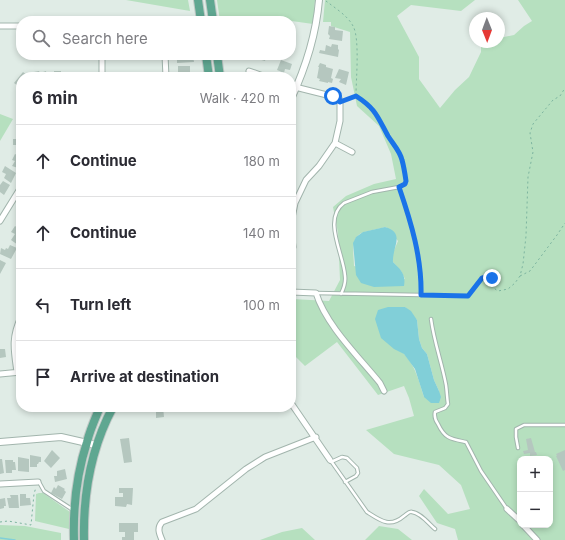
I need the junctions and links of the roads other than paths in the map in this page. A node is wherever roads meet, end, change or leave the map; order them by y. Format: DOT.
graph roads {
  1 [pos="198,0"];
  2 [pos="210,0"];
  3 [pos="319,0"];
  4 [pos="200,16"];
  5 [pos="212,16"];
  6 [pos="0,26"];
  7 [pos="16,26"];
  8 [pos="102,60"];
  9 [pos="165,60"];
  10 [pos="207,60"];
  11 [pos="218,60"];
  12 [pos="249,71"];
  13 [pos="102,72"];
  14 [pos="166,72"];
  15 [pos="208,72"];
  16 [pos="219,72"];
  17 [pos="252,72"];
  18 [pos="296,82"];
  19 [pos="296,87"];
  20 [pos="335,143"];
  21 [pos="352,152"];
  22 [pos="399,187"];
  23 [pos="16,195"];
  24 [pos="296,201"];
  25 [pos="0,221"];
  26 [pos="296,292"];
  27 [pos="316,293"];
  28 [pos="341,294"];
  29 [pos="421,295"];
  30 [pos="431,319"];
  31 [pos="16,327"];
  32 [pos="16,357"];
  33 [pos="16,372"];
  34 [pos="0,374"];
  35 [pos="384,391"];
  36 [pos="296,410"];
  37 [pos="98,412"];
  38 [pos="110,412"];
  39 [pos="565,425"];
  40 [pos="316,437"];
  41 [pos="0,442"];
  42 [pos="87,442"];
  43 [pos="96,445"];
  44 [pos="518,448"];
  45 [pos="331,461"];
  46 [pos="38,482"];
  47 [pos="345,482"];
  48 [pos="0,484"];
  49 [pos="507,509"];
  50 [pos="74,511"];
  51 [pos="517,518"];
  52 [pos="526,528"];
  53 [pos="435,529"];
  54 [pos="74,540"];
  55 [pos="84,540"];
  56 [pos="162,540"];
  57 [pos="537,540"];
  1 -- 4 [label="main road"];
  2 -- 5 [label="main road"];
  3 -- 18 [label="street"];
  6 -- 7 [label="street"];
  8 -- 13 [label="street"];
  9 -- 14 [label="street"];
  10 -- 15 [label="main road"];
  11 -- 16 [label="main road"];
  12 -- 17 [label="street"];
  19 -- 20 [label="street"];
  20 -- 21 [label="street"];
  20 -- 24 [label="street"];
  22 -- 28 [label="lane"];
  23 -- 25 [label="street"];
  26 -- 27 [label="street"];
  27 -- 28 [label="lane"];
  27 -- 35 [label="street"];
  28 -- 29 [label="lane"];
  30 -- 49 [label="lane"];
  31 -- 32 [label="street"];
  33 -- 34 [label="street"];
  36 -- 40 [label="street"];
  37 -- 42 [label="main road"];
  38 -- 43 [label="main road"];
  39 -- 44 [label="lane"];
  40 -- 45 [label="street"];
  40 -- 56 [label="street"];
  41 -- 42 [label="street"];
  42 -- 43 [label="street"];
  42 -- 50 [label="main road"];
  43 -- 55 [label="main road"];
  45 -- 47 [label="lane"];
  45 -- 47 [label="lane"];
  46 -- 48 [label="street"];
  46 -- 50 [label="lane"];
  47 -- 53 [label="lane"];
  49 -- 51 [label="street"];
  50 -- 54 [label="main road"];
  52 -- 57 [label="street"];
}
